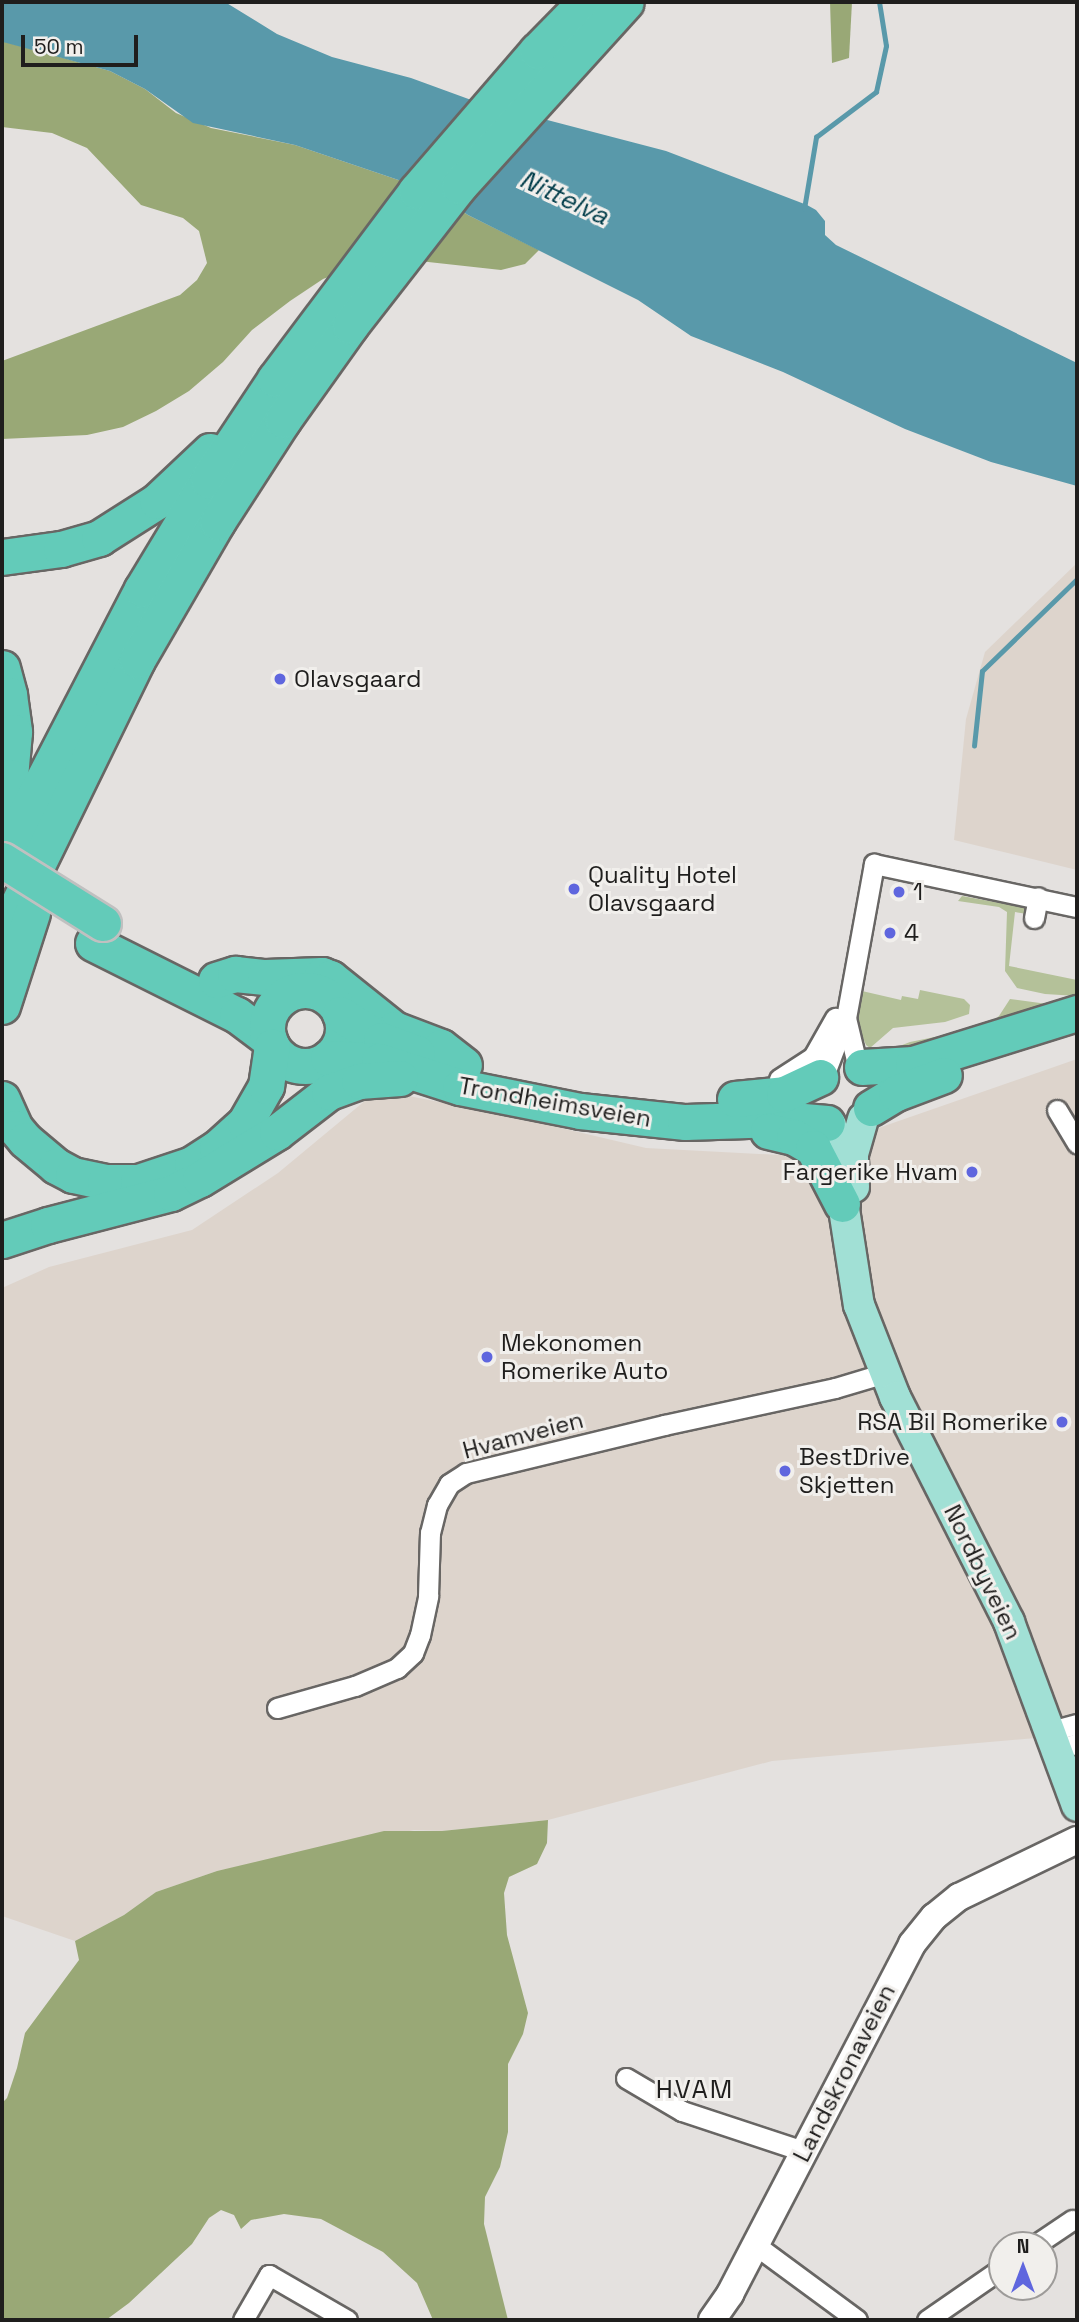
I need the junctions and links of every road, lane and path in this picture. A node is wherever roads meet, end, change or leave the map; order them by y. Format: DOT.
graph roads {
  1 [pos="585,2"];
  2 [pos="623,5"];
  3 [pos="369,276"];
  4 [pos="275,379"];
  5 [pos="2,557"];
  6 [pos="2,668"];
  7 [pos="97,737"];
  8 [pos="2,807"];
  9 [pos="2,860"];
  10 [pos="2,888"];
  11 [pos="1038,897"];
  12 [pos="1077,907"];
  13 [pos="1034,918"];
  14 [pos="98,933"];
  15 [pos="2,937"];
  16 [pos="216,980"];
  17 [pos="288,994"];
  18 [pos="848,996"];
  19 [pos="2,1006"];
  20 [pos="1077,1013"];
  21 [pos="340,1014"];
  22 [pos="846,1018"];
  23 [pos="1077,1032"];
  24 [pos="271,1043"];
  25 [pos="322,1061"];
  26 [pos="842,1069"];
  27 [pos="449,1073"];
  28 [pos="2,1099"];
  29 [pos="1057,1110"];
  30 [pos="721,1111"];
  31 [pos="848,1119"];
  32 [pos="1077,1143"];
  33 [pos="232,1159"];
  34 [pos="842,1205"];
  35 [pos="2,1240"];
  36 [pos="874,1344"];
  37 [pos="885,1373"];
  38 [pos="277,1708"];
  39 [pos="1066,1737"];
  40 [pos="1077,1806"];
  41 [pos="1077,1840"];
  42 [pos="1077,1861"];
  43 [pos="1020,1869"];
  44 [pos="626,2078"];
  45 [pos="803,2151"];
  46 [pos="1072,2220"];
  47 [pos="1056,2231"];
  48 [pos="754,2244"];
  49 [pos="988,2278"];
  50 [pos="243,2320"];
  51 [pos="347,2320"];
  52 [pos="712,2320"];
  53 [pos="857,2320"];
  54 [pos="927,2320"];
  1 -- 3 [label="highway"];
  2 -- 3 [label="highway"];
  3 -- 4 [label="highway"];
  3 -- 7 [label="highway"];
  4 -- 5 [label="highway"];
  4 -- 9 [label="highway"];
  6 -- 8 [label="highway"];
  7 -- 15 [label="highway"];
  7 -- 19 [label="highway"];
  9 -- 14 [label="highway, bridge"];
  10 -- 14 [label="highway"];
  11 -- 12 [label="street"];
  11 -- 13 [label="street"];
  11 -- 18 [label="street"];
  14 -- 16 [label="highway"];
  14 -- 24 [label="highway"];
  16 -- 17 [label="highway"];
  16 -- 27 [label="highway"];
  17 -- 21 [label="highway"];
  17 -- 24 [label="highway"];
  18 -- 22 [label="street"];
  18 -- 30 [label="street"];
  20 -- 26 [label="highway, Trondheimsveien"];
  21 -- 25 [label="highway"];
  21 -- 27 [label="highway, Trondheimsveien"];
  22 -- 26 [label="street"];
  22 -- 26 [label="street"];
  23 -- 31 [label="highway"];
  24 -- 25 [label="highway"];
  24 -- 28 [label="highway"];
  25 -- 27 [label="highway, Trondheimsveien"];
  25 -- 33 [label="highway"];
  26 -- 30 [label="highway, Trondheimsveien"];
  26 -- 31 [label="highway"];
  26 -- 31 [label="highway"];
  27 -- 30 [label="highway, Trondheimsveien"];
  27 -- 33 [label="highway"];
  29 -- 32 [label="street"];
  30 -- 31 [label="highway, Trondheimsveien"];
  30 -- 34 [label="highway"];
  31 -- 34 [label="main road, Nordbyveien"];
  31 -- 36 [label="main road, Nordbyveien"];
  33 -- 35 [label="highway"];
  34 -- 36 [label="main road, Nordbyveien"];
  36 -- 37 [label="main road, Nordbyveien"];
  37 -- 38 [label="street, Hvamveien"];
  37 -- 39 [label="main road, Nordbyveien"];
  39 -- 40 [label="main road, Nordbyveien"];
  41 -- 43 [label="street, Landskronaveien"];
  42 -- 43 [label="street, Landskronaveien"];
  43 -- 45 [label="street, Landskronaveien"];
  44 -- 45 [label="street"];
  45 -- 48 [label="street, Landskronaveien"];
  46 -- 47 [label="street"];
  48 -- 52 [label="street, Landskronaveien"];
  48 -- 53 [label="street"];
  49 -- 54 [label="street"];
  50 -- 51 [label="street"];
}
